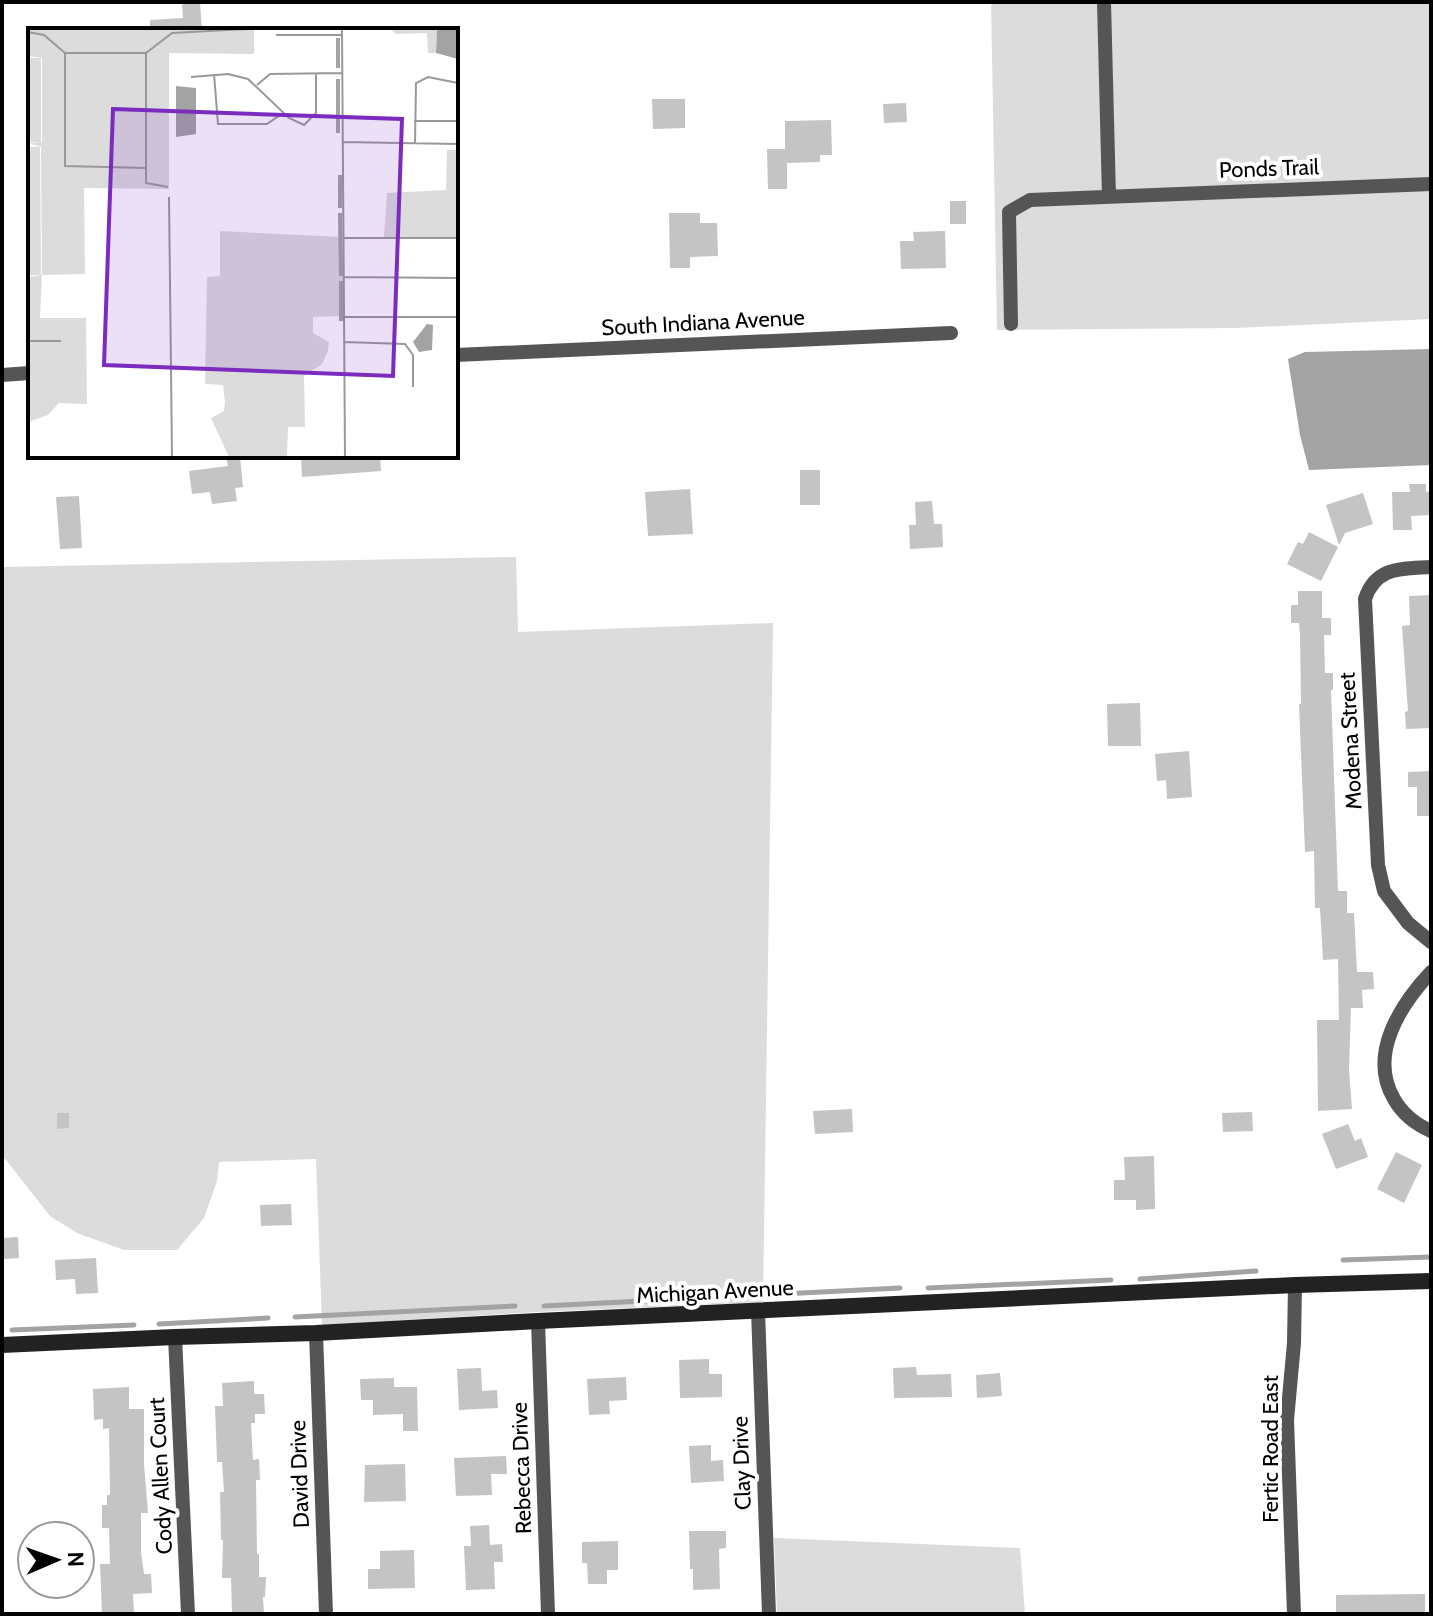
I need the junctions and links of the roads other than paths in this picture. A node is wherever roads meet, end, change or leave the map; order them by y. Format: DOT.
graph roads {
  1 [pos="1104,2"];
  2 [pos="1431,184"];
  3 [pos="1109,197"];
  4 [pos="1011,324"];
  5 [pos="951,333"];
  6 [pos="458,355"];
  7 [pos="28,373"];
  8 [pos="2,375"];
  9 [pos="1431,567"];
  10 [pos="1431,942"];
  11 [pos="1431,972"];
  12 [pos="1431,1131"];
  13 [pos="1431,1281"];
  14 [pos="1295,1285"];
  15 [pos="758,1311"];
  16 [pos="538,1321"];
  17 [pos="316,1333"];
  18 [pos="175,1337"];
  19 [pos="2,1345"];
  20 [pos="188,1614"];
  21 [pos="326,1614"];
  22 [pos="548,1614"];
  23 [pos="769,1614"];
  24 [pos="1294,1614"];
  1 -- 3 [label="street"];
  2 -- 3 [label="street, Ponds Trail"];
  3 -- 4 [label="street, Ponds Trail"];
  5 -- 6 [label="street, South Indiana Avenue"];
  7 -- 8 [label="street"];
  9 -- 10 [label="street, Modena Street"];
  11 -- 12 [label="street"];
  13 -- 14 [label="street, Michigan Avenue"];
  14 -- 15 [label="street, Michigan Avenue"];
  14 -- 24 [label="street, Fertic Road East"];
  15 -- 16 [label="street, Michigan Avenue"];
  15 -- 23 [label="street, Clay Drive"];
  16 -- 17 [label="street, Michigan Avenue"];
  16 -- 22 [label="street, Rebecca Drive"];
  17 -- 18 [label="street, Michigan Avenue"];
  17 -- 21 [label="street, David Drive"];
  18 -- 19 [label="street, Michigan Avenue"];
  18 -- 20 [label="street, Cody Allen Court"];
}
